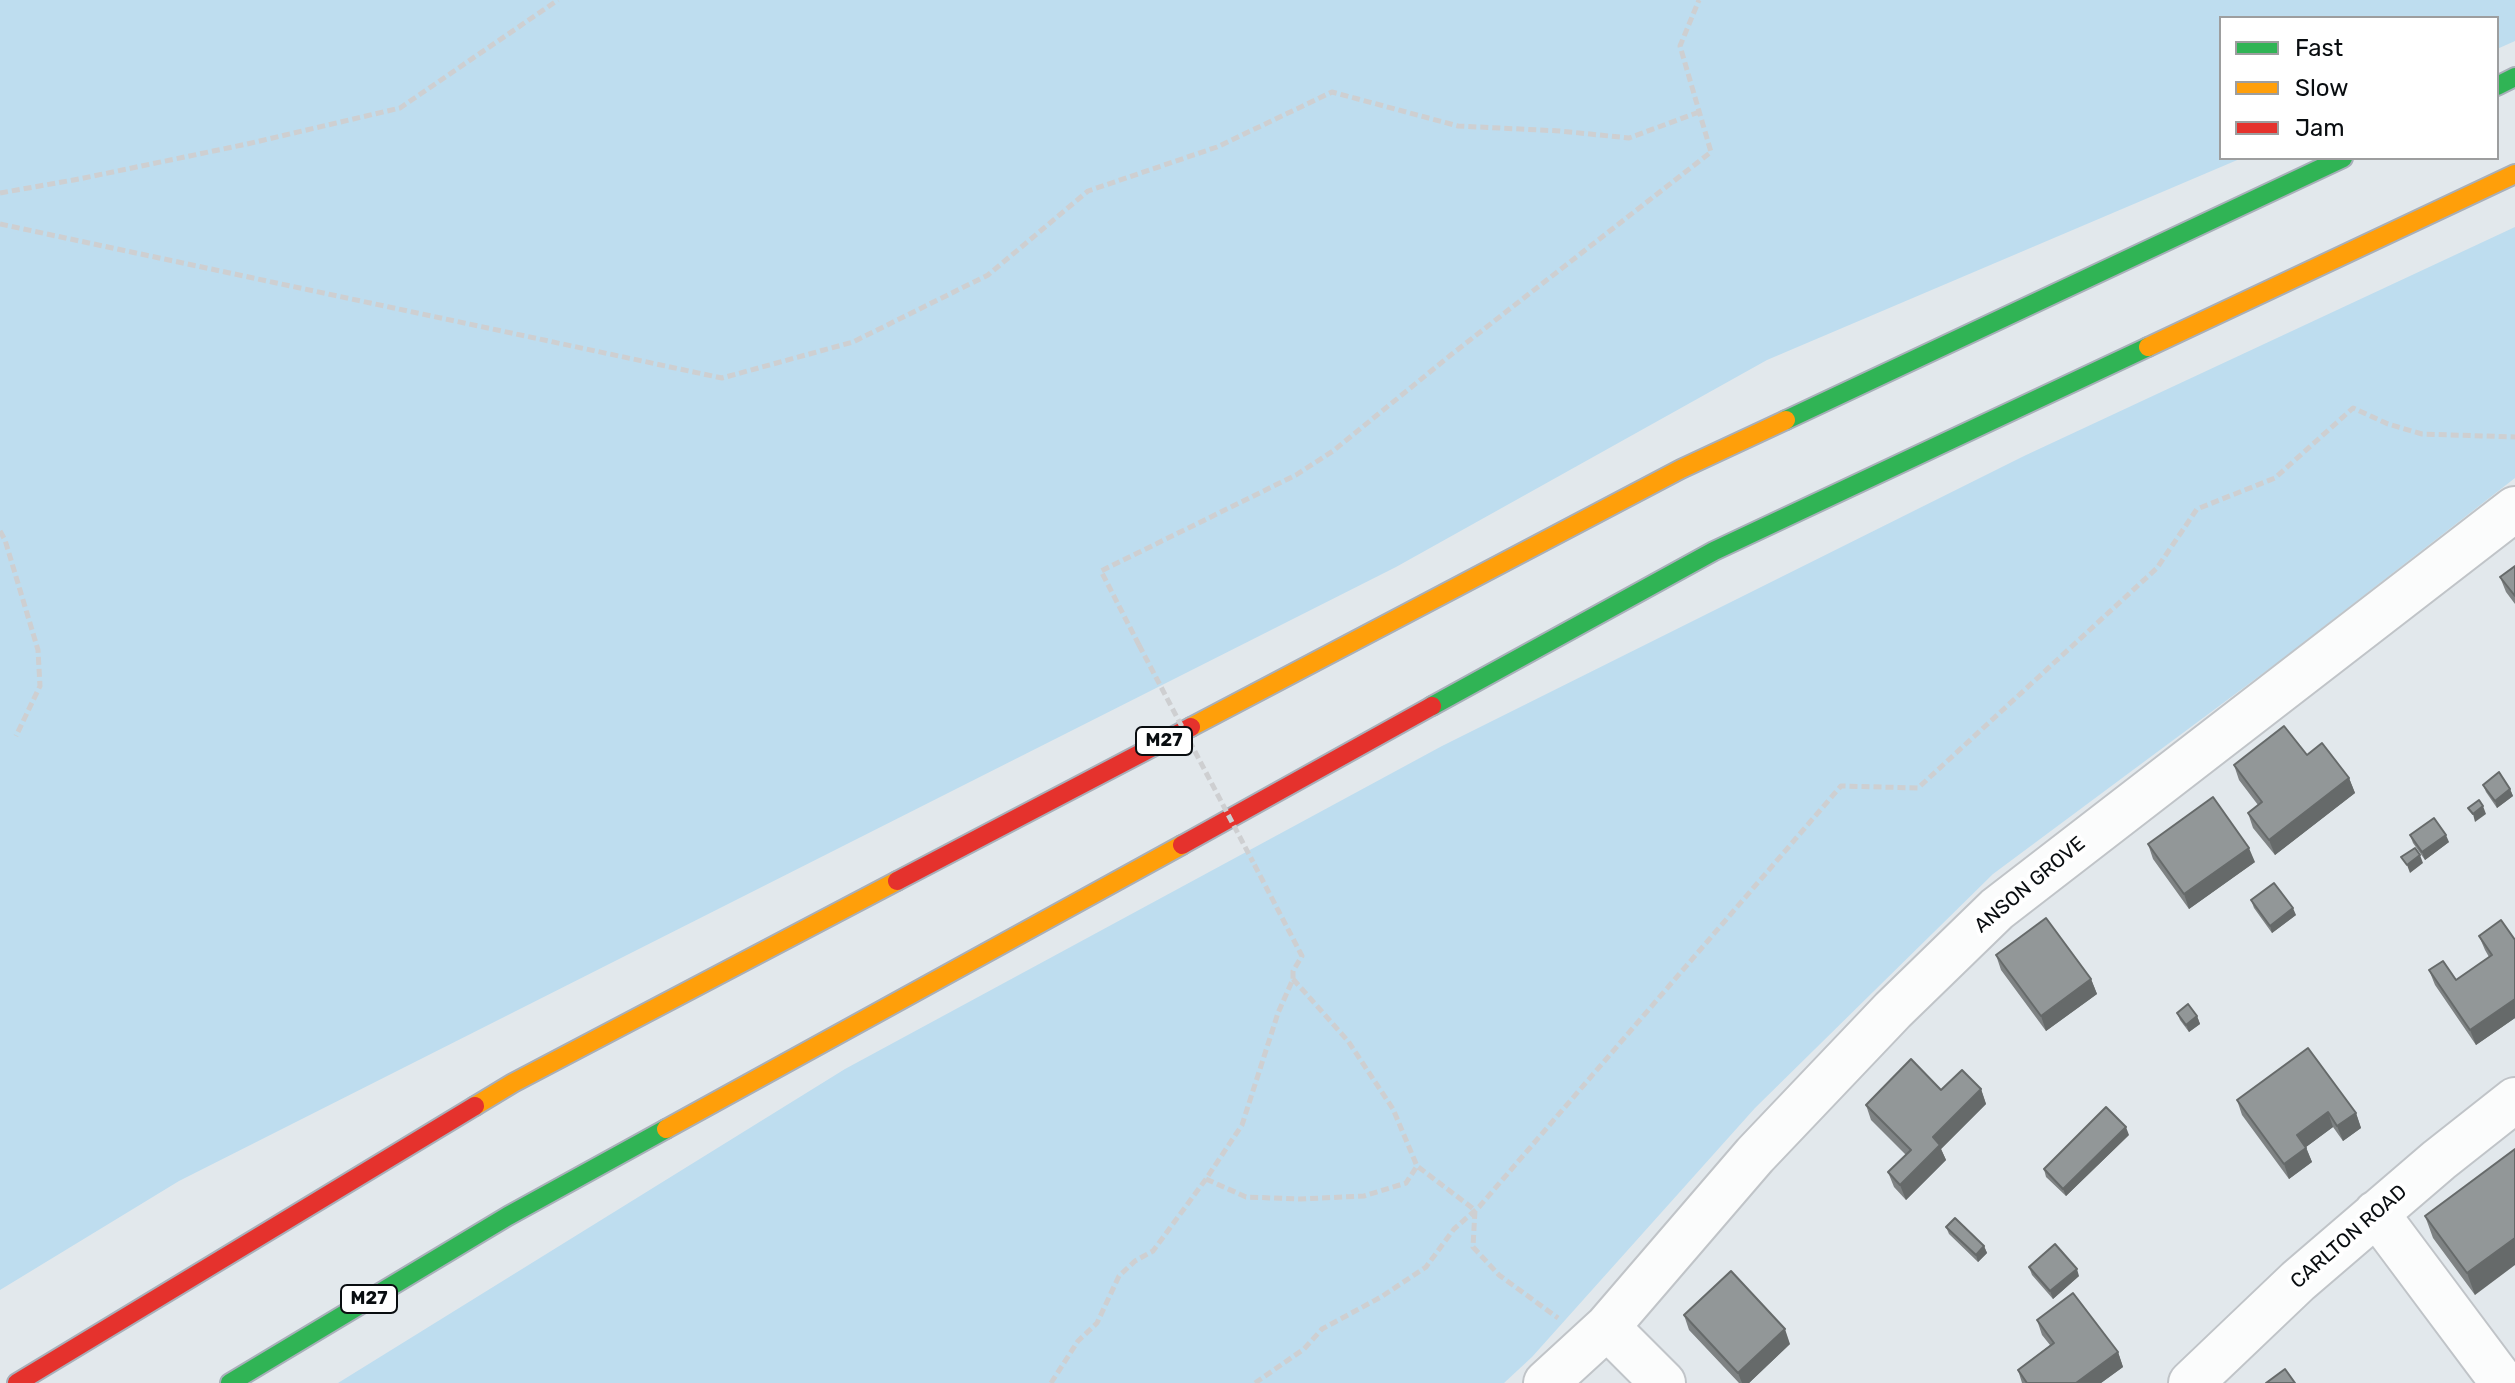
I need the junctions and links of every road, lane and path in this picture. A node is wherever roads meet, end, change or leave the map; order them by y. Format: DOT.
graph roads {
  1 [pos="558,0"];
  2 [pos="1699,0"];
  3 [pos="1699,112"];
  4 [pos="2339,160"];
  5 [pos="2515,174"];
  6 [pos="0,193"];
  7 [pos="0,224"];
  8 [pos="2515,437"];
  9 [pos="2515,509"];
  10 [pos="0,531"];
  11 [pos="16,736"];
  12 [pos="1293,979"];
  13 [pos="2515,1100"];
  14 [pos="1417,1166"];
  15 [pos="1206,1179"];
  16 [pos="1475,1210"];
  17 [pos="2376,1213"];
  18 [pos="1599,1334"];
  19 [pos="17,1383"];
  20 [pos="230,1383"];
  21 [pos="1051,1383"];
  22 [pos="1255,1383"];
  23 [pos="1546,1383"];
  24 [pos="1663,1383"];
  25 [pos="2191,1383"];
  26 [pos="2503,1383"];
  1 -- 6 [label="path"];
  2 -- 3 [label="path"];
  3 -- 7 [label="path"];
  3 -- 12 [label="path, bridge"];
  4 -- 19 [label="highway, M27"];
  5 -- 20 [label="highway, M27"];
  8 -- 16 [label="path"];
  9 -- 18 [label="street, ANSON GROVE"];
  10 -- 11 [label="path"];
  12 -- 14 [label="path"];
  12 -- 15 [label="path"];
  13 -- 17 [label="street, CARLTON ROAD"];
  14 -- 15 [label="path"];
  14 -- 16 [label="path"];
  15 -- 21 [label="path"];
  16 -- 18 [label="path"];
  16 -- 22 [label="path"];
  17 -- 25 [label="street, CARLTON ROAD"];
  17 -- 26 [label="street"];
  18 -- 23 [label="street, ANSON GROVE"];
  18 -- 24 [label="street"];
}
